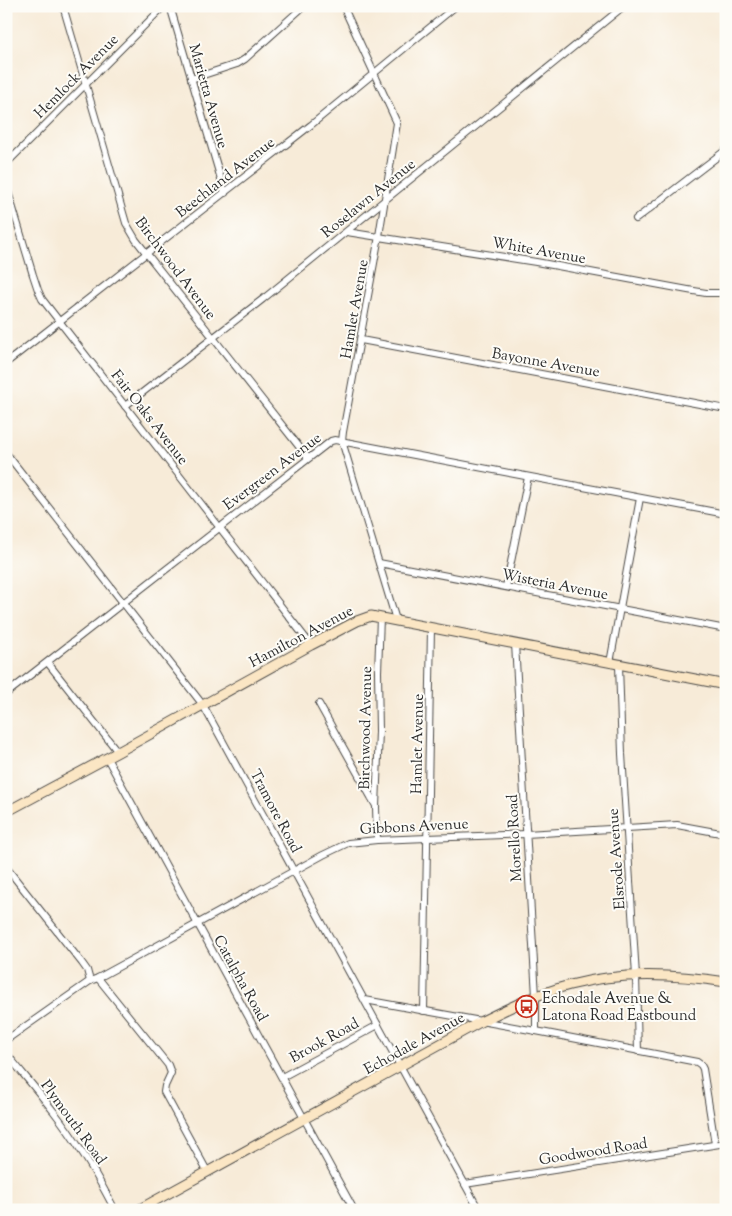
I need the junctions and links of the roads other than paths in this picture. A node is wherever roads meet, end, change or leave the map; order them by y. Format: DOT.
graph roads {
  1 [pos="63,6"];
  2 [pos="164,6"];
  3 [pos="170,6"];
  4 [pos="304,6"];
  5 [pos="343,6"];
  6 [pos="456,6"];
  7 [pos="624,6"];
  8 [pos="374,73"];
  9 [pos="191,79"];
  10 [pos="86,84"];
  11 [pos="726,150"];
  12 [pos="6,164"];
  13 [pos="6,185"];
  14 [pos="225,193"];
  15 [pos="386,199"];
  16 [pos="636,218"];
  17 [pos="347,232"];
  18 [pos="379,236"];
  19 [pos="147,254"];
  20 [pos="726,293"];
  21 [pos="59,322"];
  22 [pos="214,338"];
  23 [pos="361,340"];
  24 [pos="6,363"];
  25 [pos="125,406"];
  26 [pos="726,409"];
  27 [pos="342,441"];
  28 [pos="6,453"];
  29 [pos="308,458"];
  30 [pos="528,477"];
  31 [pos="640,498"];
  32 [pos="726,514"];
  33 [pos="220,527"];
  34 [pos="379,563"];
  35 [pos="506,587"];
  36 [pos="124,603"];
  37 [pos="620,609"];
  38 [pos="380,617"];
  39 [pos="396,620"];
  40 [pos="431,628"];
  41 [pos="726,629"];
  42 [pos="515,644"];
  43 [pos="311,645"];
  44 [pos="48,662"];
  45 [pos="614,664"];
  46 [pos="726,685"];
  47 [pos="6,694"];
  48 [pos="319,704"];
  49 [pos="203,705"];
  50 [pos="118,752"];
  51 [pos="107,758"];
  52 [pos="376,807"];
  53 [pos="6,812"];
  54 [pos="626,827"];
  55 [pos="526,834"];
  56 [pos="726,834"];
  57 [pos="428,838"];
  58 [pos="377,840"];
  59 [pos="6,867"];
  60 [pos="294,871"];
  61 [pos="197,924"];
  62 [pos="636,976"];
  63 [pos="98,978"];
  64 [pos="90,981"];
  65 [pos="726,982"];
  66 [pos="536,996"];
  67 [pos="365,1000"];
  68 [pos="424,1010"];
  69 [pos="482,1021"];
  70 [pos="378,1025"];
  71 [pos="536,1031"];
  72 [pos="6,1040"];
  73 [pos="638,1051"];
  74 [pos="6,1053"];
  75 [pos="401,1066"];
  76 [pos="282,1078"];
  77 [pos="304,1118"];
  78 [pos="726,1143"];
  79 [pos="715,1144"];
  80 [pos="207,1171"];
  81 [pos="465,1184"];
  82 [pos="115,1210"];
  83 [pos="138,1210"];
  84 [pos="354,1210"];
  85 [pos="479,1210"];
  1 -- 10 [label="street, Birchwood Avenue"];
  2 -- 10 [label="street, Hemlock Avenue"];
  3 -- 9 [label="street, Marietta Avenue"];
  4 -- 9 [label="street"];
  5 -- 8 [label="street, Hamlet Avenue"];
  6 -- 8 [label="street, Beechland Avenue"];
  7 -- 15 [label="street, Roselawn Avenue"];
  8 -- 14 [label="street, Beechland Avenue"];
  8 -- 15 [label="street, Hamlet Avenue"];
  9 -- 14 [label="street, Marietta Avenue"];
  10 -- 12 [label="street, Hemlock Avenue"];
  10 -- 19 [label="street, Birchwood Avenue"];
  11 -- 16 [label="street"];
  13 -- 21 [label="street, Fair Oaks Avenue"];
  14 -- 19 [label="street, Beechland Avenue"];
  15 -- 17 [label="street, Roselawn Avenue"];
  15 -- 18 [label="street, Hamlet Avenue"];
  17 -- 18 [label="street, White Avenue"];
  17 -- 22 [label="street, Roselawn Avenue"];
  18 -- 20 [label="street, White Avenue"];
  18 -- 23 [label="street, Hamlet Avenue"];
  19 -- 21 [label="street, Beechland Avenue"];
  19 -- 22 [label="street, Birchwood Avenue"];
  21 -- 24 [label="street, Beechland Avenue"];
  21 -- 25 [label="street, Fair Oaks Avenue"];
  22 -- 25 [label="street, Roselawn Avenue"];
  22 -- 29 [label="street, Birchwood Avenue"];
  23 -- 26 [label="street, Bayonne Avenue"];
  23 -- 27 [label="street, Hamlet Avenue"];
  25 -- 33 [label="street, Fair Oaks Avenue"];
  27 -- 29 [label="street, Evergreen Avenue"];
  27 -- 30 [label="street, Evergreen Avenue"];
  27 -- 34 [label="street, Hamlet Avenue"];
  28 -- 36 [label="street, Tramore Road"];
  29 -- 33 [label="street, Evergreen Avenue"];
  30 -- 31 [label="street, Evergreen Avenue"];
  30 -- 35 [label="street"];
  31 -- 32 [label="street, Evergreen Avenue"];
  31 -- 37 [label="street, Elsrode Avenue"];
  33 -- 36 [label="street, Evergreen Avenue"];
  33 -- 43 [label="street, Fair Oaks Avenue"];
  34 -- 35 [label="street, Wisteria Avenue"];
  34 -- 39 [label="street, Hamlet Avenue"];
  35 -- 37 [label="street, Wisteria Avenue"];
  36 -- 44 [label="street, Evergreen Avenue"];
  36 -- 49 [label="street, Tramore Road"];
  37 -- 41 [label="street, Wisteria Avenue"];
  37 -- 45 [label="street, Elsrode Avenue"];
  38 -- 39 [label="street, Hamilton Avenue"];
  38 -- 43 [label="street, Hamilton Avenue"];
  38 -- 52 [label="street, Birchwood Avenue"];
  39 -- 40 [label="street, Hamilton Avenue"];
  40 -- 42 [label="street, Hamilton Avenue"];
  40 -- 57 [label="street, Hamlet Avenue"];
  42 -- 45 [label="street, Hamilton Avenue"];
  42 -- 55 [label="street, Morello Road"];
  43 -- 49 [label="street, Hamilton Avenue"];
  44 -- 47 [label="street, Evergreen Avenue"];
  44 -- 50 [label="street"];
  45 -- 46 [label="street, Hamilton Avenue"];
  45 -- 54 [label="street, Elsrode Avenue"];
  48 -- 52 [label="street"];
  49 -- 50 [label="street, Hamilton Avenue"];
  49 -- 60 [label="street, Tramore Road"];
  50 -- 51 [label="street, Hamilton Avenue"];
  51 -- 53 [label="street, Hamilton Avenue"];
  51 -- 61 [label="street, Catalpha Road"];
  52 -- 58 [label="street, Birchwood Avenue"];
  54 -- 55 [label="street, Gibbons Avenue"];
  54 -- 56 [label="street, Gibbons Avenue"];
  54 -- 62 [label="street, Elsrode Avenue"];
  55 -- 57 [label="street, Gibbons Avenue"];
  55 -- 66 [label="street, Morello Road"];
  57 -- 58 [label="street, Gibbons Avenue"];
  57 -- 68 [label="street, Hamlet Avenue"];
  58 -- 60 [label="street, Gibbons Avenue"];
  59 -- 64 [label="street"];
  60 -- 61 [label="street, Gibbons Avenue"];
  60 -- 67 [label="street, Tramore Road"];
  61 -- 63 [label="street, Gibbons Avenue"];
  61 -- 76 [label="street, Catalpha Road"];
  62 -- 65 [label="street, Echodale Avenue"];
  62 -- 66 [label="street, Echodale Avenue"];
  62 -- 73 [label="street, Elsrode Avenue"];
  63 -- 64 [label="street, Gibbons Avenue"];
  63 -- 80 [label="street"];
  64 -- 72 [label="street, Gibbons Avenue"];
  66 -- 69 [label="street, Echodale Avenue"];
  66 -- 71 [label="street, Morello Road"];
  67 -- 68 [label="street"];
  67 -- 70 [label="street, Tramore Road"];
  68 -- 69 [label="street"];
  69 -- 71 [label="street"];
  69 -- 75 [label="street, Echodale Avenue"];
  70 -- 75 [label="street, Tramore Road"];
  70 -- 76 [label="street, Brook Road"];
  71 -- 73 [label="street"];
  73 -- 79 [label="street"];
  74 -- 82 [label="street, Plymouth Road"];
  75 -- 77 [label="street, Echodale Avenue"];
  75 -- 81 [label="street, Tramore Road"];
  76 -- 77 [label="street, Catalpha Road"];
  77 -- 80 [label="street, Echodale Avenue"];
  77 -- 84 [label="street, Catalpha Road"];
  78 -- 79 [label="street, Goodwood Road"];
  79 -- 81 [label="street, Goodwood Road"];
  80 -- 83 [label="street, Echodale Avenue"];
  81 -- 85 [label="street, Tramore Road"];
}
